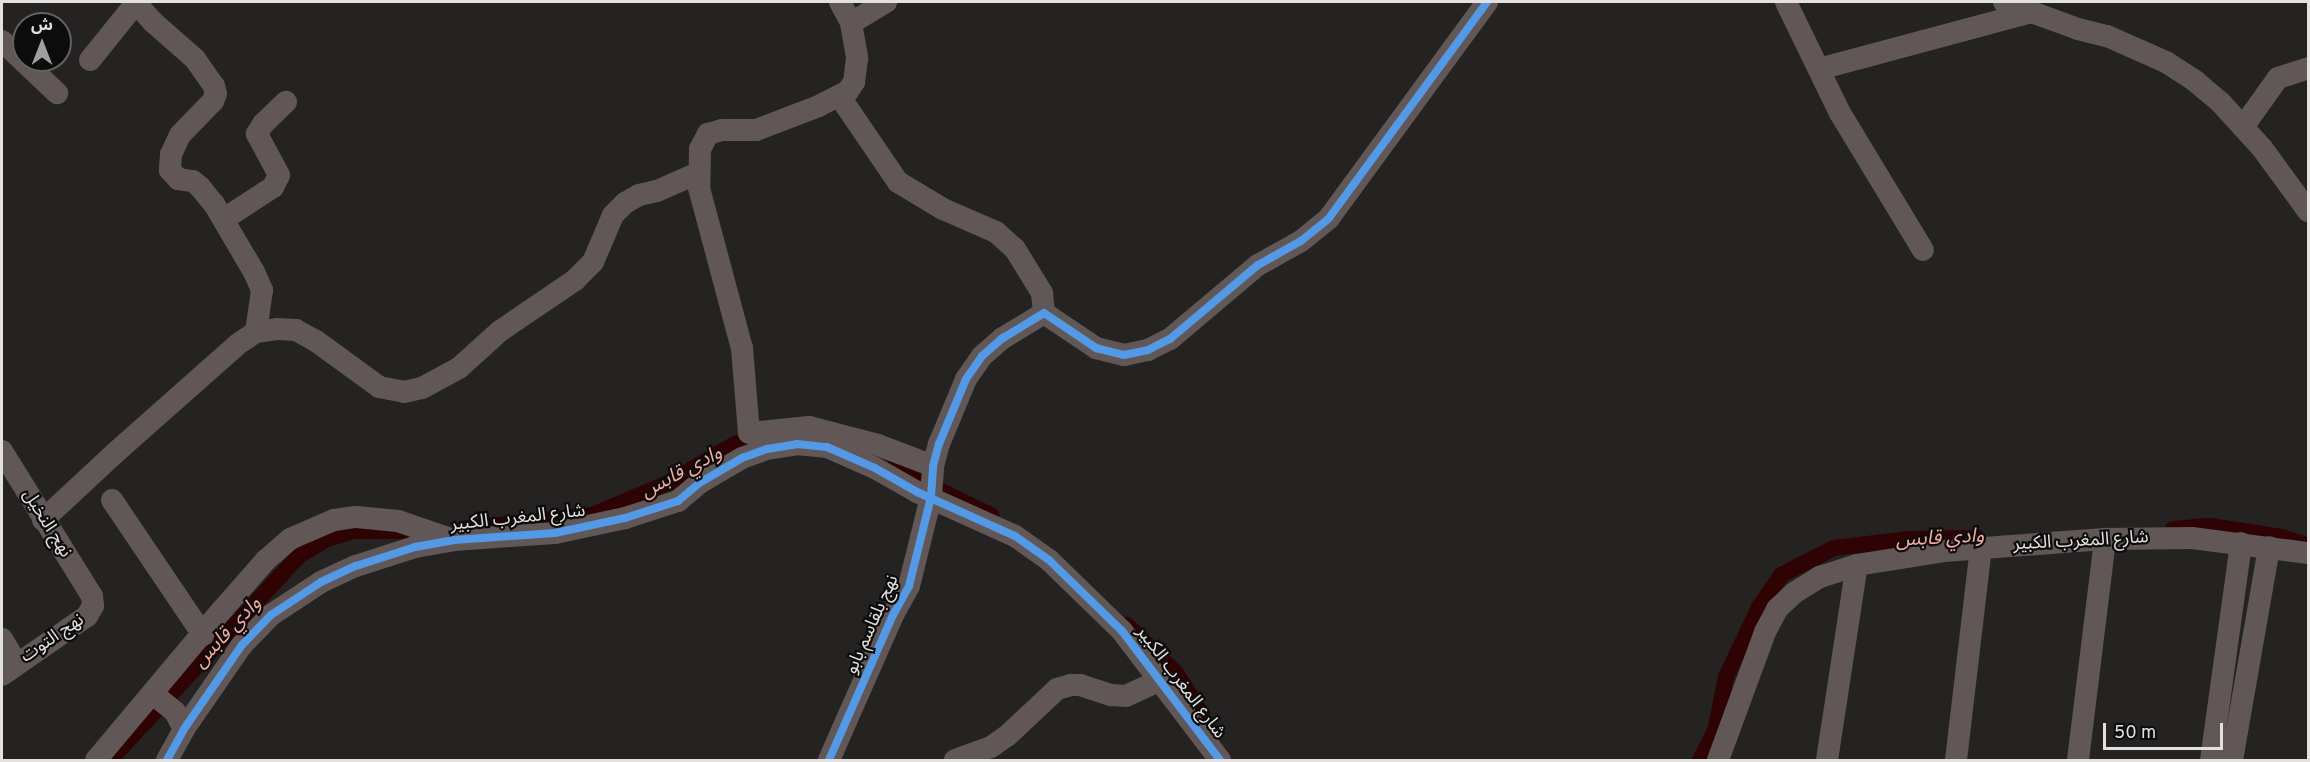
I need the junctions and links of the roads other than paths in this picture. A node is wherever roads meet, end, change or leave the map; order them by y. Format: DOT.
graph roads {
  1 [pos="136,2"];
  2 [pos="840,2"];
  3 [pos="886,2"];
  4 [pos="1487,2"];
  5 [pos="1786,2"];
  6 [pos="2004,2"];
  7 [pos="2032,12"];
  8 [pos="851,23"];
  9 [pos="2,40"];
  10 [pos="90,60"];
  11 [pos="2308,68"];
  12 [pos="1819,69"];
  13 [pos="57,93"];
  14 [pos="840,97"];
  15 [pos="286,102"];
  16 [pos="2243,127"];
  17 [pos="699,173"];
  18 [pos="2308,211"];
  19 [pos="224,219"];
  20 [pos="1923,250"];
  21 [pos="1044,313"];
  22 [pos="256,332"];
  23 [pos="2,452"];
  24 [pos="933,465"];
  25 [pos="931,497"];
  26 [pos="112,500"];
  27 [pos="44,520"];
  28 [pos="2105,539"];
  29 [pos="454,540"];
  30 [pos="2241,543"];
  31 [pos="1981,547"];
  32 [pos="2269,547"];
  33 [pos="2308,553"];
  34 [pos="1857,565"];
  35 [pos="92,596"];
  36 [pos="202,635"];
  37 [pos="2,639"];
  38 [pos="9,669"];
  39 [pos="1158,681"];
  40 [pos="153,694"];
  41 [pos="184,729"];
  42 [pos="96,760"];
  43 [pos="167,760"];
  44 [pos="829,760"];
  45 [pos="955,760"];
  46 [pos="1220,760"];
  47 [pos="1718,760"];
  48 [pos="1827,760"];
  49 [pos="1956,760"];
  50 [pos="2078,760"];
  51 [pos="2211,760"];
  52 [pos="2232,760"];
  1 -- 10 [label="street"];
  1 -- 19 [label="street"];
  2 -- 8 [label="street"];
  3 -- 8 [label="street"];
  4 -- 21 [label="street"];
  5 -- 12 [label="street"];
  6 -- 7 [label="street"];
  7 -- 12 [label="street"];
  7 -- 16 [label="street"];
  8 -- 14 [label="street"];
  9 -- 13 [label="street"];
  11 -- 16 [label="street"];
  12 -- 20 [label="street"];
  14 -- 17 [label="street"];
  14 -- 21 [label="street"];
  15 -- 19 [label="street"];
  16 -- 18 [label="street"];
  17 -- 22 [label="street"];
  17 -- 24 [label="street"];
  19 -- 22 [label="street"];
  21 -- 24 [label="street, نهج بلقاسم بابو"];
  22 -- 27 [label="street"];
  23 -- 27 [label="street, نهج النخيل"];
  24 -- 25 [label="street, نهج بلقاسم بابو"];
  25 -- 29 [label="street, شارع المغرب الكبير"];
  25 -- 39 [label="street, شارع المغرب الكبير"];
  25 -- 44 [label="street, نهج بلقاسم بابو"];
  26 -- 36 [label="street"];
  27 -- 35 [label="street, نهج النخيل"];
  28 -- 30 [label="street, شارع المغرب الكبير"];
  28 -- 31 [label="street, شارع المغرب الكبير"];
  28 -- 50 [label="street"];
  29 -- 36 [label="street"];
  29 -- 41 [label="street, شارع المغرب الكبير"];
  30 -- 32 [label="street, شارع المغرب الكبير"];
  30 -- 51 [label="street"];
  31 -- 34 [label="street, شارع المغرب الكبير"];
  31 -- 49 [label="street"];
  32 -- 33 [label="street, شارع المغرب الكبير"];
  32 -- 52 [label="street"];
  34 -- 47 [label="street, شارع المغرب الكبير"];
  34 -- 48 [label="street"];
  35 -- 38 [label="street, نهج التوت"];
  36 -- 40 [label="street"];
  37 -- 38 [label="street"];
  39 -- 45 [label="street"];
  39 -- 46 [label="street, شارع المغرب الكبير"];
  40 -- 41 [label="street"];
  40 -- 42 [label="street"];
  41 -- 43 [label="street, شارع المغرب الكبير"];
}
